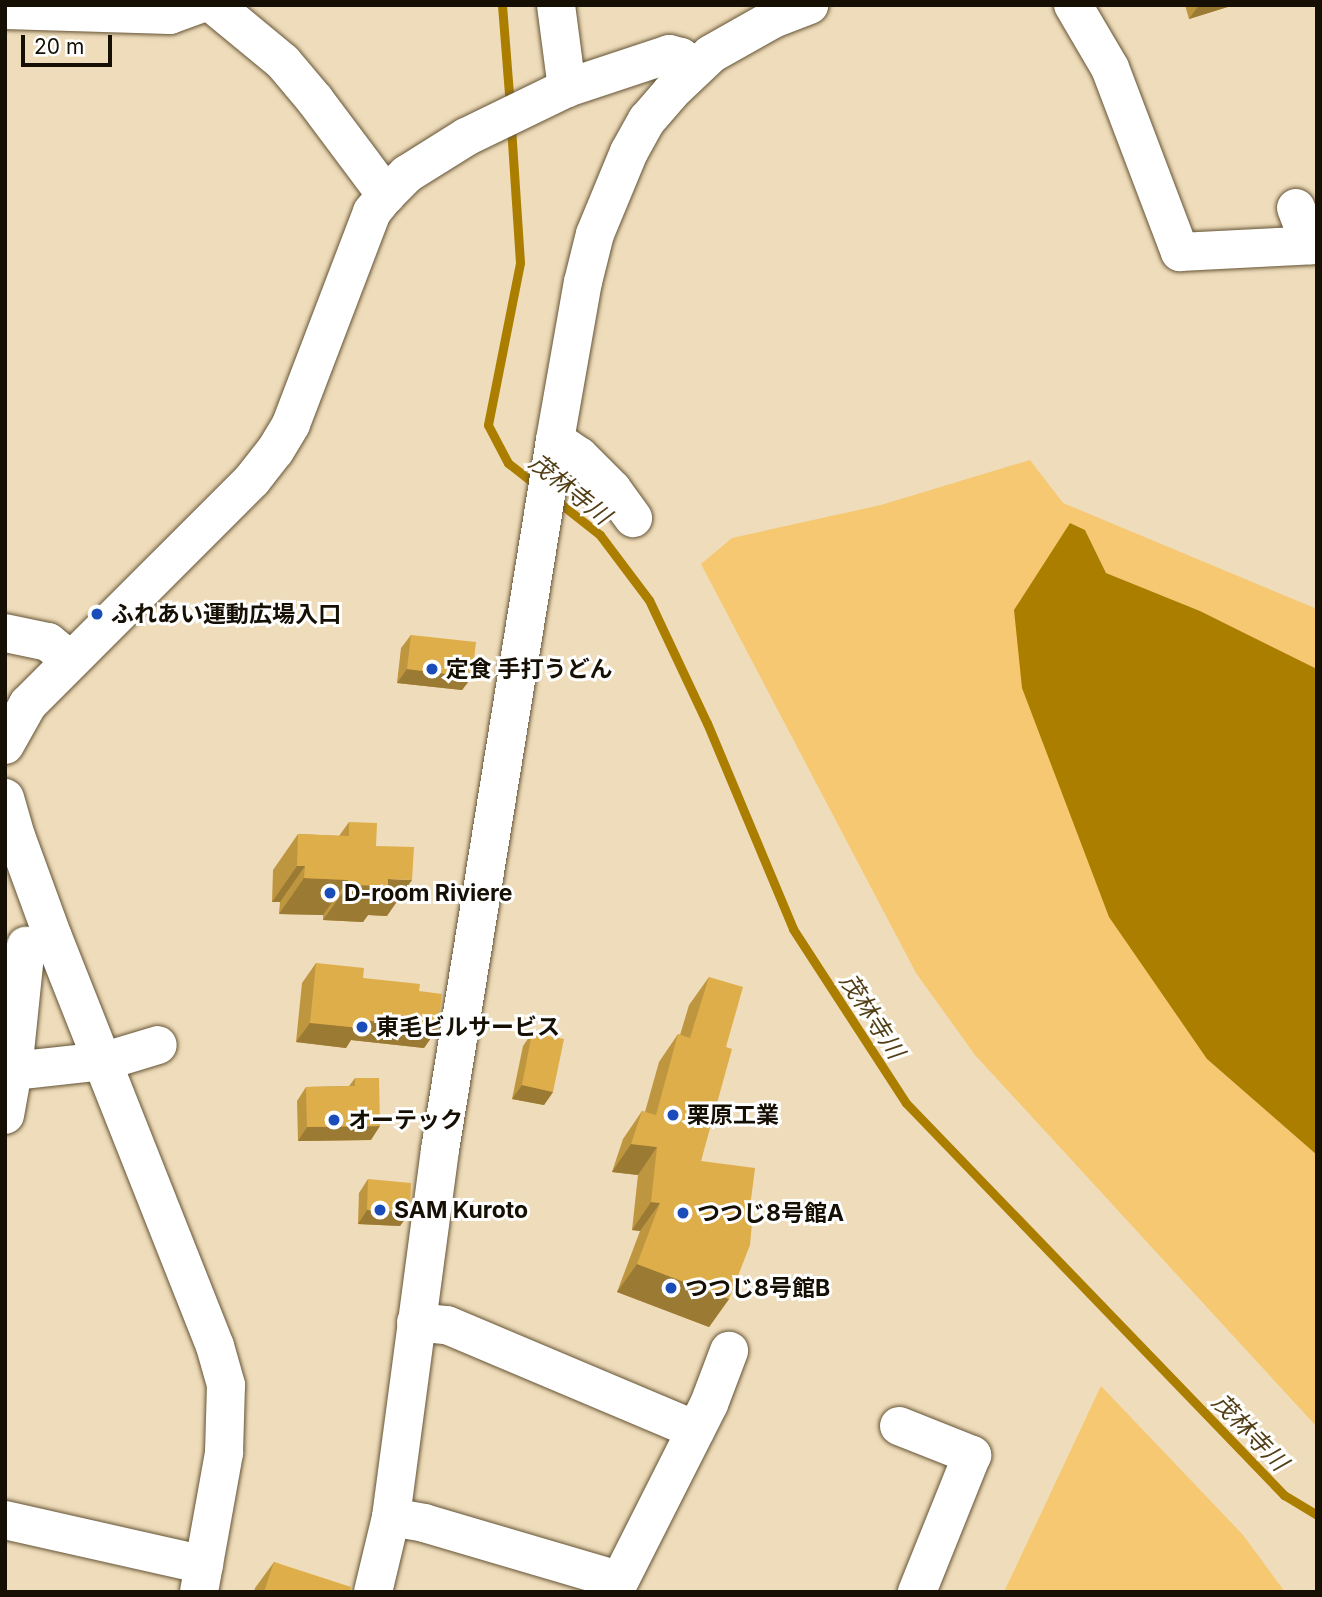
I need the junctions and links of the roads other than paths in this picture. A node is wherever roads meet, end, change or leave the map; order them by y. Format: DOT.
graph roads {
  1 [pos="198,5"];
  2 [pos="214,5"];
  3 [pos="556,5"];
  4 [pos="808,5"];
  5 [pos="1073,5"];
  6 [pos="5,10"];
  7 [pos="694,68"];
  8 [pos="560,92"];
  9 [pos="386,195"];
  10 [pos="1296,208"];
  11 [pos="1313,245"];
  12 [pos="555,440"];
  13 [pos="633,518"];
  14 [pos="5,633"];
  15 [pos="69,660"];
  16 [pos="5,746"];
  17 [pos="5,798"];
  18 [pos="23,958"];
  19 [pos="158,1045"];
  20 [pos="105,1061"];
  21 [pos="9,1068"];
  22 [pos="5,1115"];
  23 [pos="416,1322"];
  24 [pos="729,1351"];
  25 [pos="899,1426"];
  26 [pos="696,1430"];
  27 [pos="391,1517"];
  28 [pos="5,1520"];
  29 [pos="202,1578"];
  30 [pos="616,1586"];
  31 [pos="373,1592"];
  32 [pos="917,1592"];
  1 -- 6 [label="street"];
  2 -- 9 [label="street"];
  3 -- 8 [label="street"];
  4 -- 7 [label="street"];
  5 -- 11 [label="street"];
  7 -- 8 [label="street"];
  7 -- 12 [label="street"];
  8 -- 9 [label="street"];
  9 -- 15 [label="street"];
  10 -- 11 [label="street"];
  12 -- 13 [label="street"];
  12 -- 23 [label="street"];
  14 -- 15 [label="street"];
  15 -- 16 [label="street"];
  17 -- 18 [label="street"];
  18 -- 20 [label="street"];
  18 -- 21 [label="street"];
  19 -- 20 [label="street"];
  20 -- 21 [label="street"];
  20 -- 29 [label="street"];
  21 -- 22 [label="street"];
  23 -- 26 [label="street"];
  23 -- 27 [label="street"];
  24 -- 26 [label="street"];
  25 -- 32 [label="street"];
  26 -- 30 [label="street"];
  27 -- 30 [label="street"];
  27 -- 31 [label="street"];
  28 -- 29 [label="street"];
}
